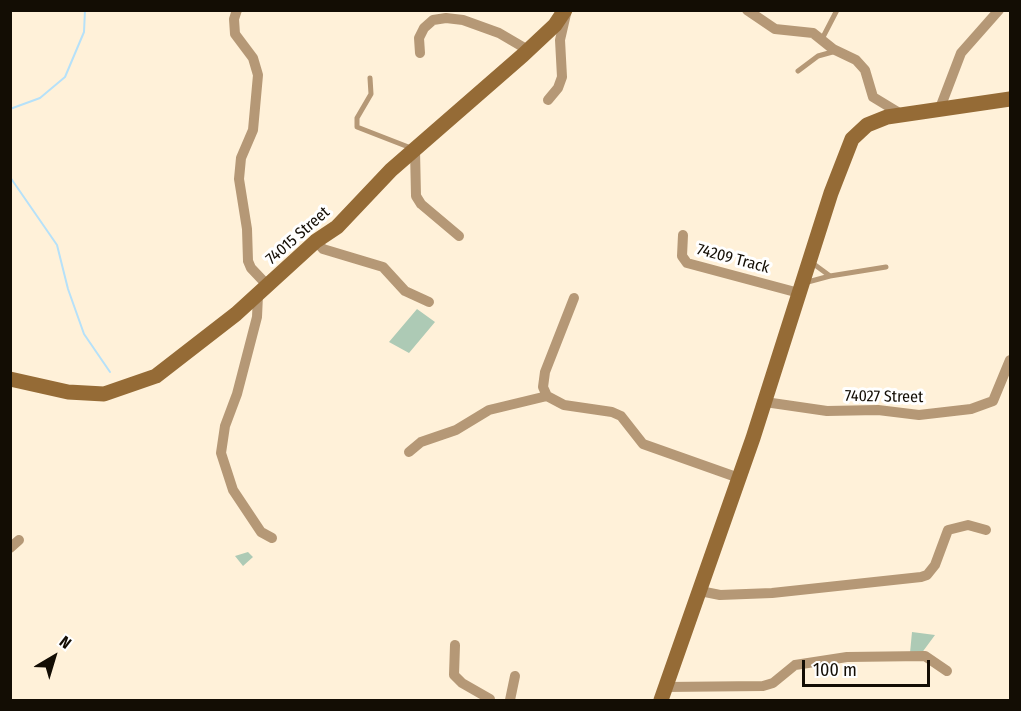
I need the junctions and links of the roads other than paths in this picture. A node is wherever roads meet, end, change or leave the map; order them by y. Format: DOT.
graph roads {
  1 [pos="237,10"];
  2 [pos="566,10"];
  3 [pos="747,10"];
  4 [pos="837,10"];
  5 [pos="999,10"];
  6 [pos="822,39"];
  7 [pos="528,50"];
  8 [pos="837,51"];
  9 [pos="420,53"];
  10 [pos="798,71"];
  11 [pos="370,78"];
  12 [pos="1011,99"];
  13 [pos="548,100"];
  14 [pos="940,108"];
  15 [pos="901,114"];
  16 [pos="415,150"];
  17 [pos="683,235"];
  18 [pos="459,236"];
  19 [pos="316,241"];
  20 [pos="810,261"];
  21 [pos="886,267"];
  22 [pos="830,276"];
  23 [pos="801,288"];
  24 [pos="263,291"];
  25 [pos="573,298"];
  26 [pos="429,302"];
  27 [pos="1011,360"];
  28 [pos="10,379"];
  29 [pos="547,396"];
  30 [pos="765,402"];
  31 [pos="409,452"];
  32 [pos="739,478"];
  33 [pos="986,530"];
  34 [pos="273,538"];
  35 [pos="700,591"];
  36 [pos="455,645"];
  37 [pos="947,671"];
  38 [pos="515,676"];
  39 [pos="664,694"];
  40 [pos="474,700"];
  41 [pos="491,700"];
  42 [pos="510,700"];
  1 -- 24 [label="street"];
  2 -- 7 [label="street, 74015 Street"];
  2 -- 13 [label="street"];
  3 -- 6 [label="street"];
  4 -- 6 [label="lane"];
  5 -- 14 [label="street"];
  6 -- 8 [label="street"];
  7 -- 9 [label="street"];
  7 -- 16 [label="street, 74015 Street"];
  8 -- 10 [label="lane"];
  8 -- 15 [label="street"];
  11 -- 16 [label="lane"];
  12 -- 14 [label="street"];
  14 -- 15 [label="street"];
  15 -- 20 [label="street"];
  16 -- 18 [label="street"];
  16 -- 19 [label="street, 74015 Street"];
  17 -- 23 [label="street, 74209 Track"];
  19 -- 24 [label="street, 74015 Street"];
  19 -- 26 [label="street"];
  20 -- 22 [label="lane"];
  20 -- 23 [label="street"];
  21 -- 22 [label="lane"];
  22 -- 23 [label="lane"];
  23 -- 30 [label="street"];
  24 -- 28 [label="street, 74015 Street"];
  24 -- 34 [label="street"];
  25 -- 29 [label="street"];
  27 -- 30 [label="street, 74027 Street"];
  29 -- 31 [label="street"];
  29 -- 32 [label="street"];
  30 -- 32 [label="street"];
  32 -- 35 [label="street"];
  33 -- 35 [label="street"];
  35 -- 39 [label="street"];
  36 -- 41 [label="street"];
  37 -- 39 [label="street"];
  38 -- 42 [label="street"];
  40 -- 41 [label="street"];
}
